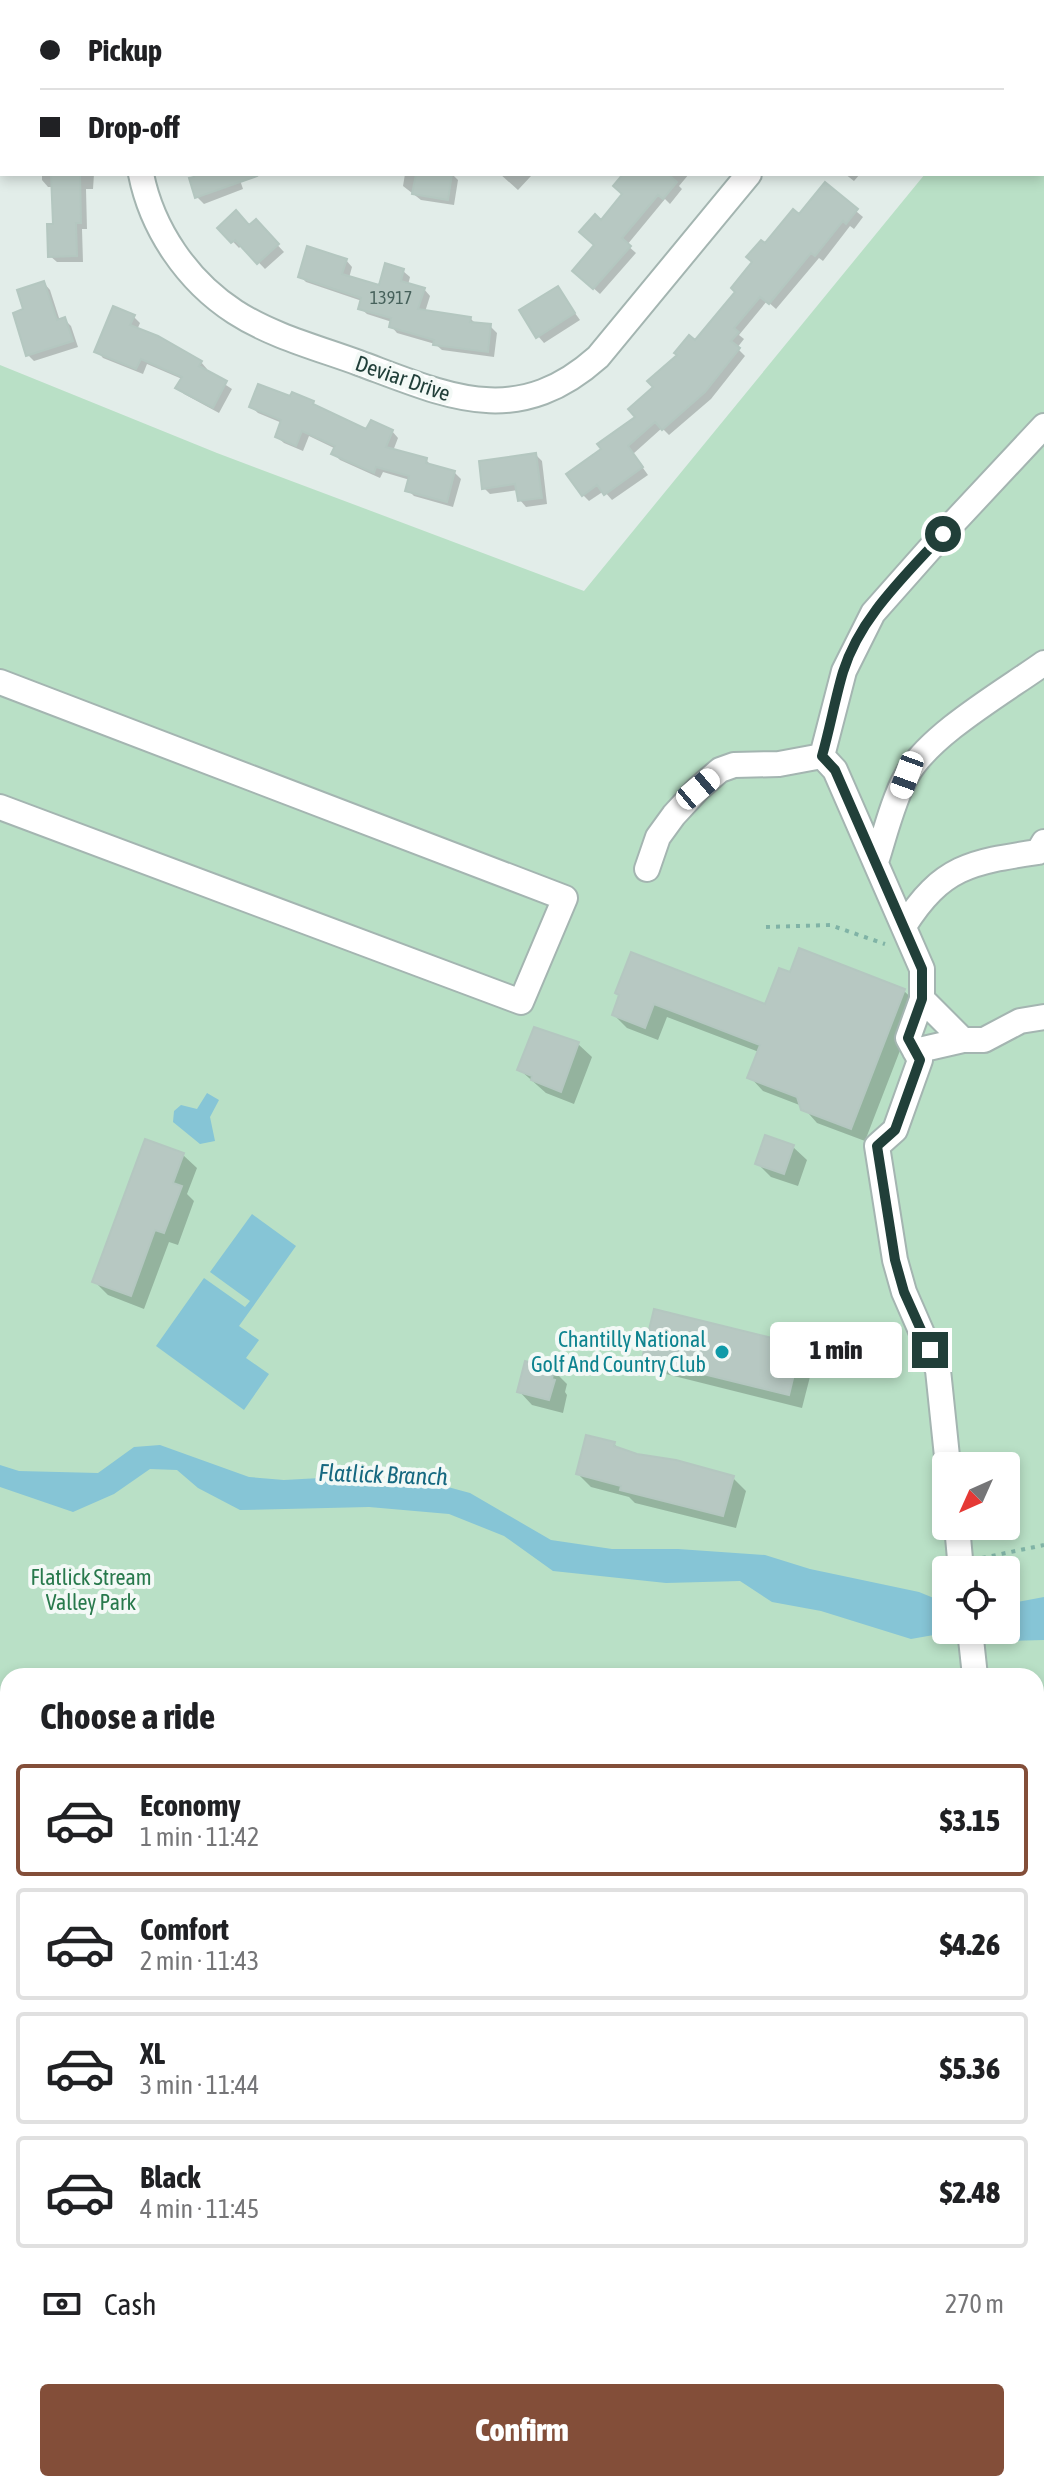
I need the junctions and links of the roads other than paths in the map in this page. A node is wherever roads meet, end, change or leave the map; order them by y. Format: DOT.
graph roads {
  1 [pos="141,176"];
  2 [pos="747,176"];
  3 [pos="1044,426"];
  4 [pos="1044,663"];
  5 [pos="0,682"];
  6 [pos="822,756"];
  7 [pos="0,807"];
  8 [pos="1044,842"];
  9 [pos="876,862"];
  10 [pos="647,869"];
  11 [pos="904,926"];
  12 [pos="922,999"];
  13 [pos="1044,1017"];
  14 [pos="963,1040"];
  15 [pos="915,1051"];
  16 [pos="947,1452"];
  17 [pos="971,1644"];
  18 [pos="974,1668"];
  1 -- 2 [label="street, Deviar Drive"];
  3 -- 6 [label="street"];
  4 -- 9 [label="street"];
  5 -- 7 [label="street"];
  6 -- 9 [label="street"];
  6 -- 10 [label="street"];
  8 -- 11 [label="street"];
  9 -- 11 [label="street"];
  11 -- 12 [label="street"];
  12 -- 14 [label="street"];
  12 -- 15 [label="street"];
  13 -- 14 [label="street"];
  14 -- 15 [label="street"];
  15 -- 16 [label="street"];
  17 -- 18 [label="street"];
}
